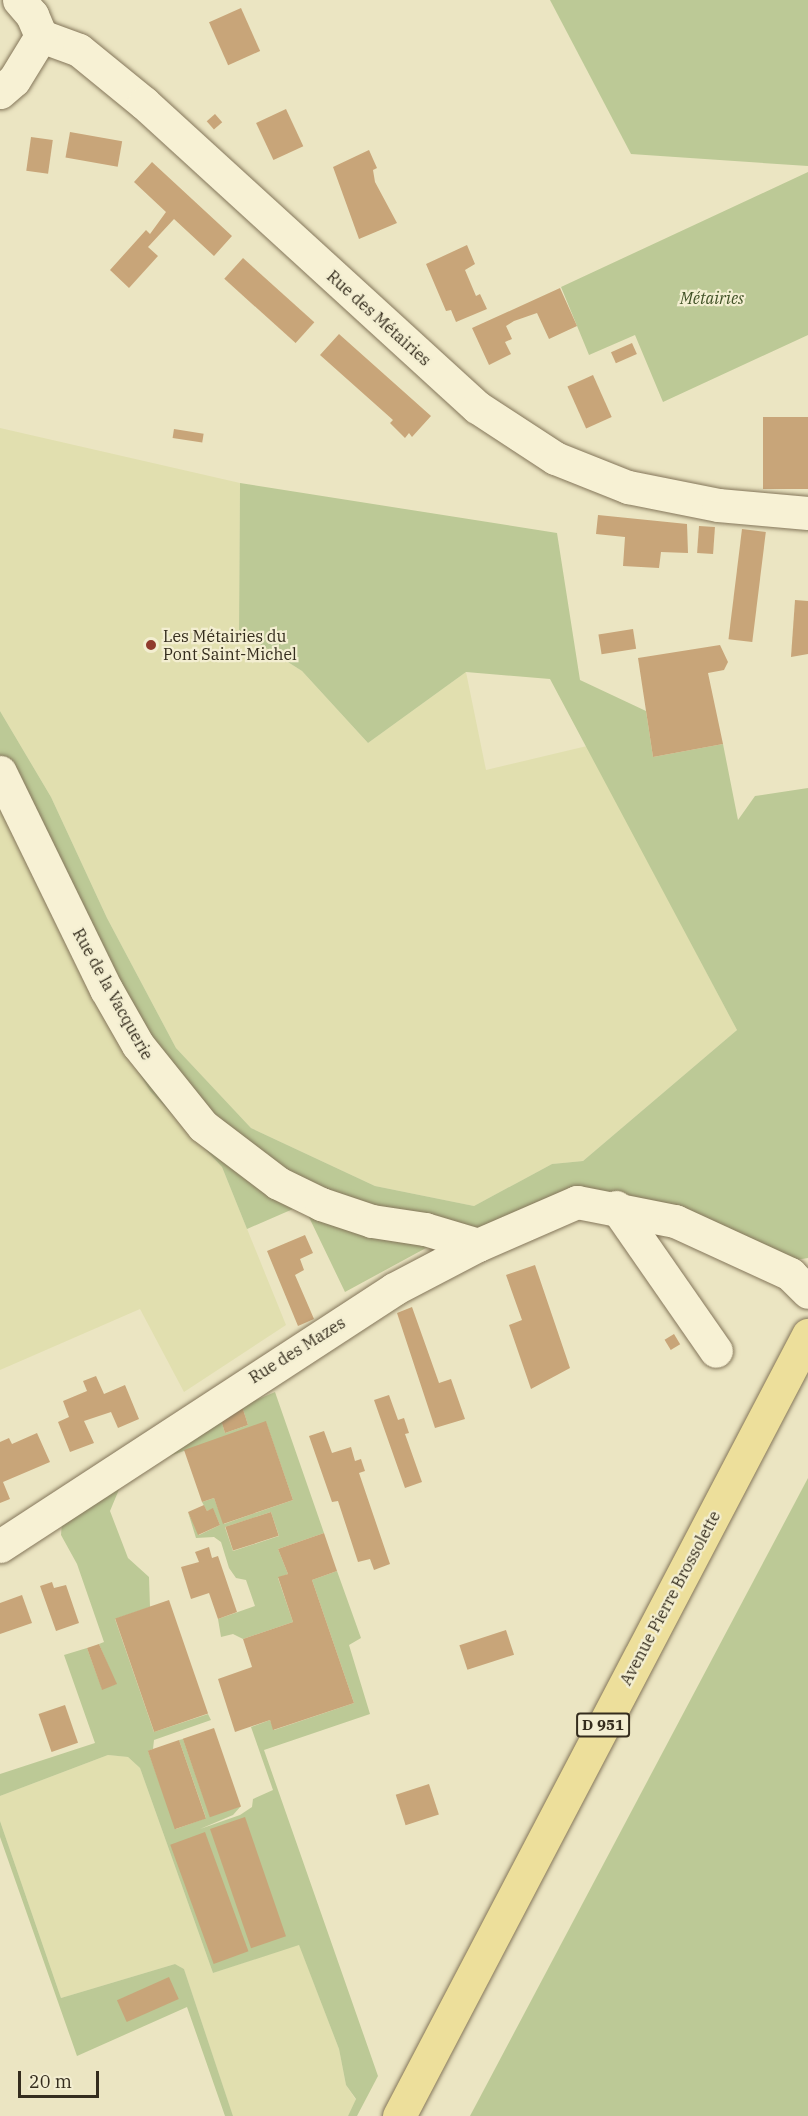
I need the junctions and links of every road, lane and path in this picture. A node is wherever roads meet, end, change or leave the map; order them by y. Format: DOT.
graph roads {
  1 [pos="19,0"];
  2 [pos="41,36"];
  3 [pos="0,92"];
  4 [pos="808,513"];
  5 [pos="0,772"];
  6 [pos="616,1207"];
  7 [pos="478,1245"];
  8 [pos="808,1292"];
  9 [pos="808,1335"];
  10 [pos="716,1351"];
  11 [pos="0,1546"];
  12 [pos="399,2116"];
  1 -- 2 [label="street"];
  2 -- 3 [label="street"];
  2 -- 4 [label="street, Rue des Métairies"];
  5 -- 7 [label="street, Rue de la Vacquerie"];
  6 -- 7 [label="street, Rue des Mazes"];
  6 -- 8 [label="street, Rue des Mazes"];
  6 -- 10 [label="street"];
  7 -- 11 [label="street, Rue des Mazes"];
  9 -- 12 [label="main road, Avenue Pierre Brossolette / D 951"];
}
